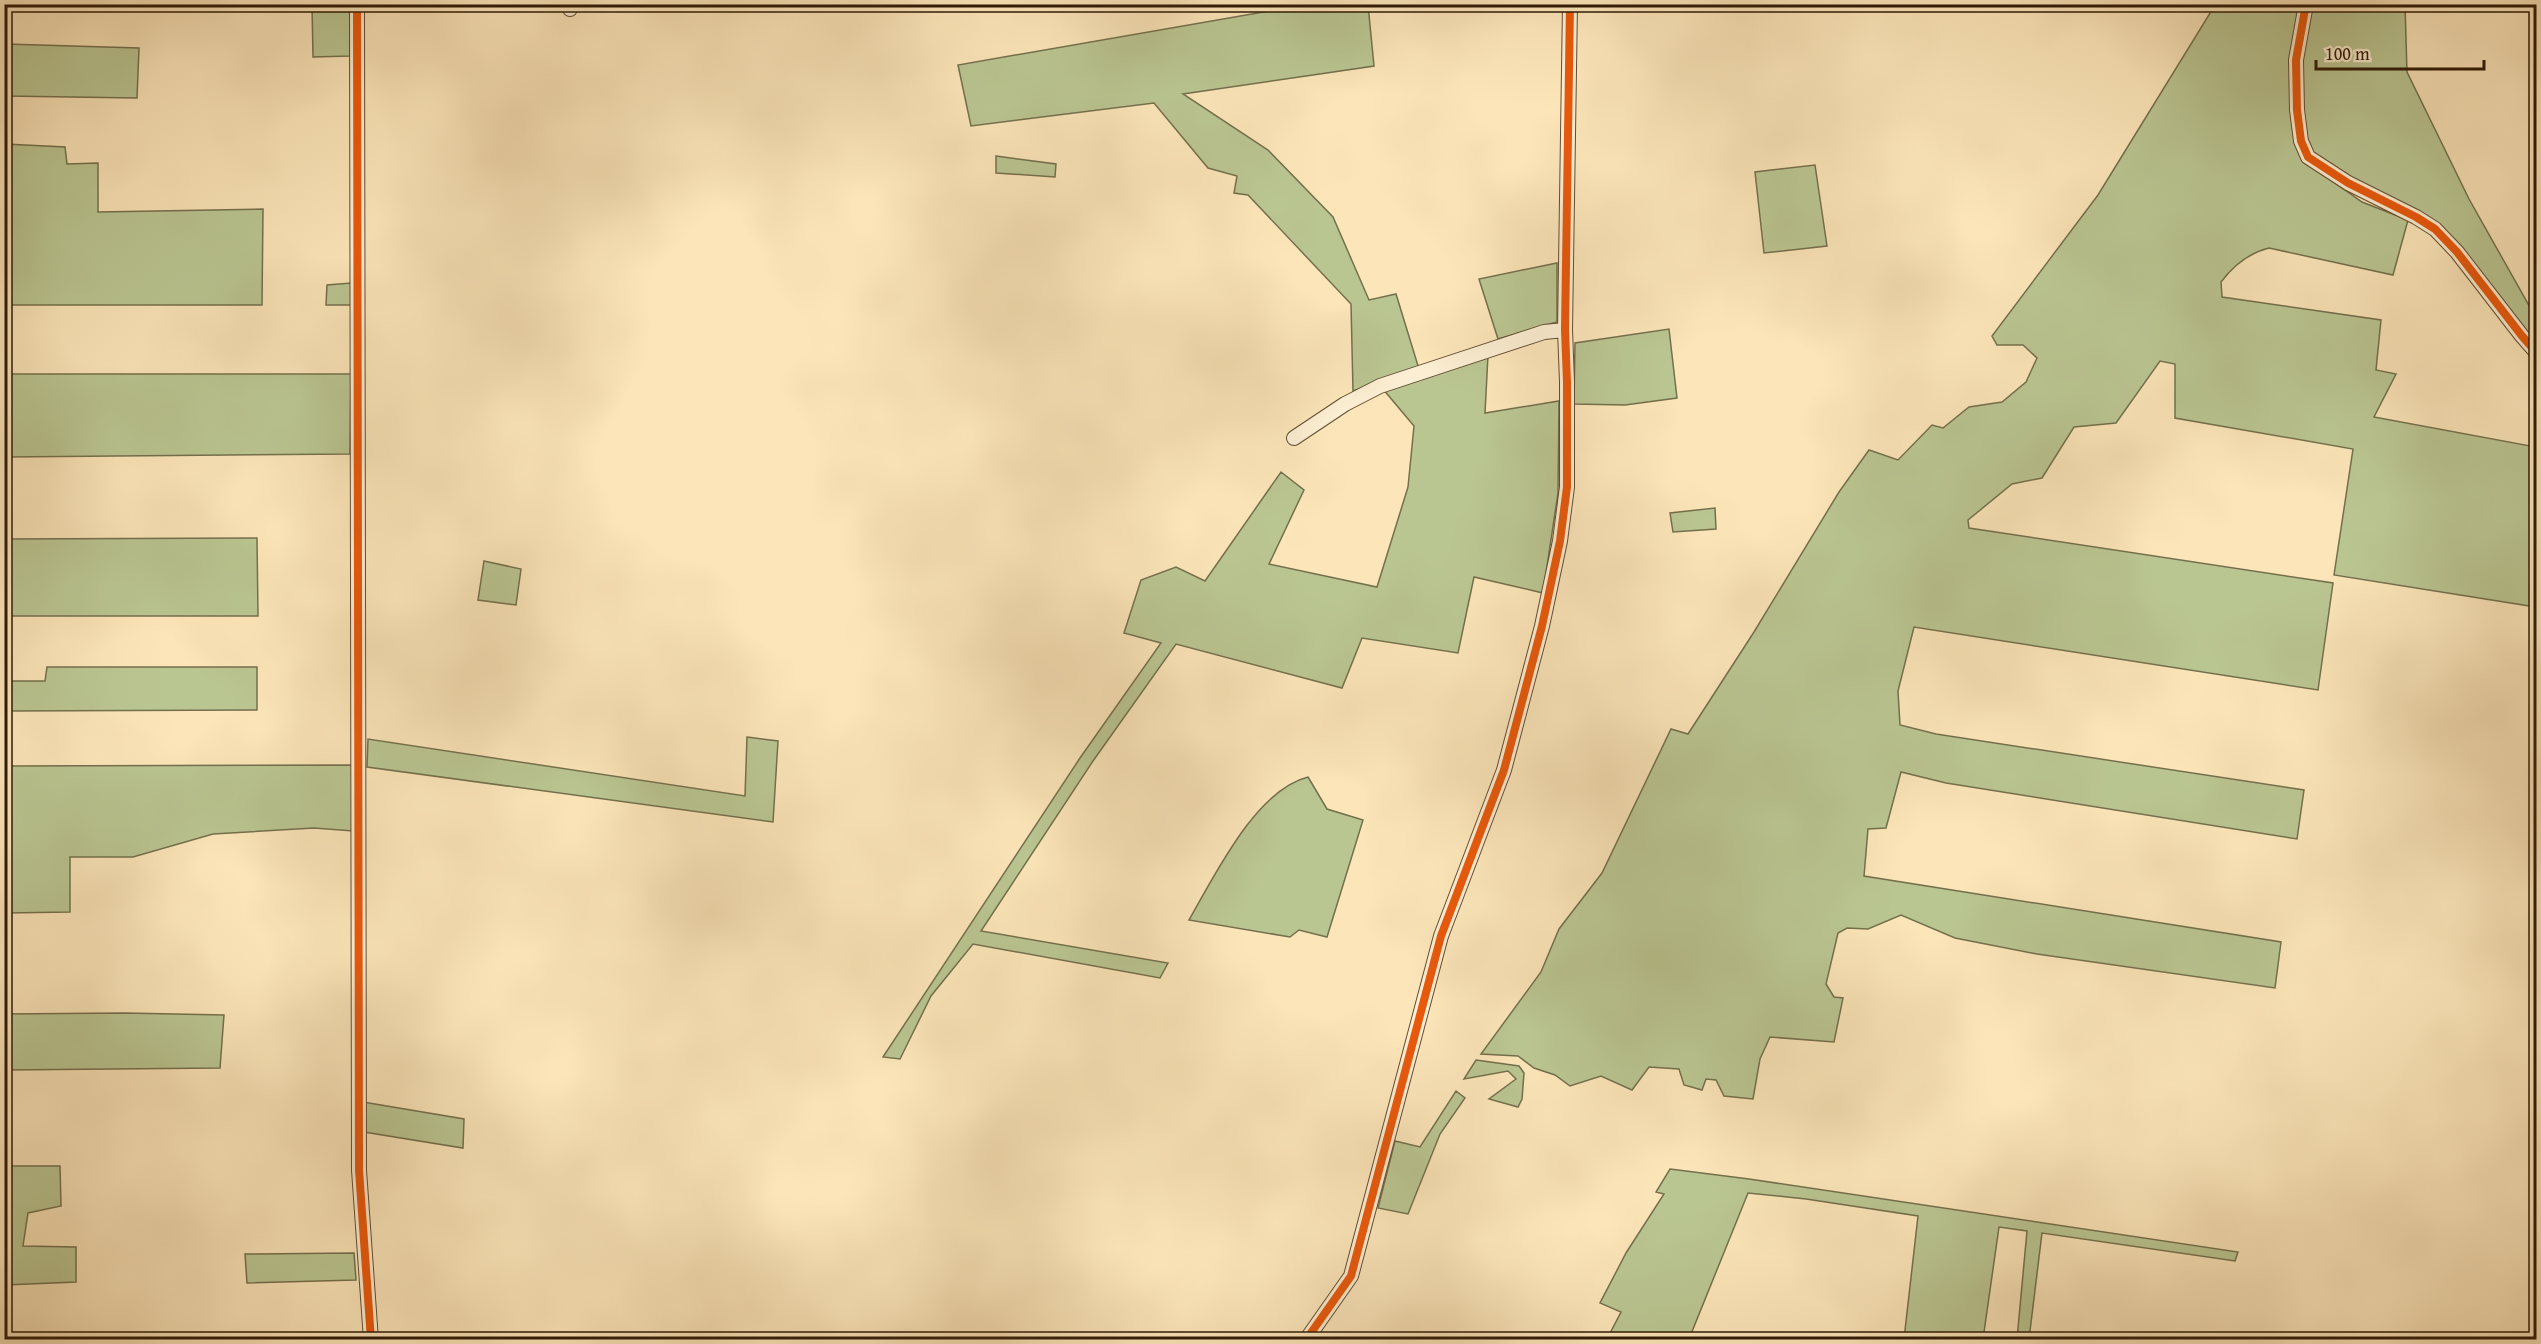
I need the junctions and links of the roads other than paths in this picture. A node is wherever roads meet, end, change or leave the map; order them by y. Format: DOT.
graph roads {
  1 [pos="357,4"];
  2 [pos="1570,4"];
  3 [pos="2306,4"];
  4 [pos="1565,330"];
  5 [pos="2536,352"];
  6 [pos="1294,438"];
  7 [pos="371,1340"];
  8 [pos="1306,1340"];
  1 -- 7 [label="street"];
  2 -- 4 [label="street"];
  3 -- 5 [label="street"];
  4 -- 6 [label="street"];
  4 -- 8 [label="street"];
}
